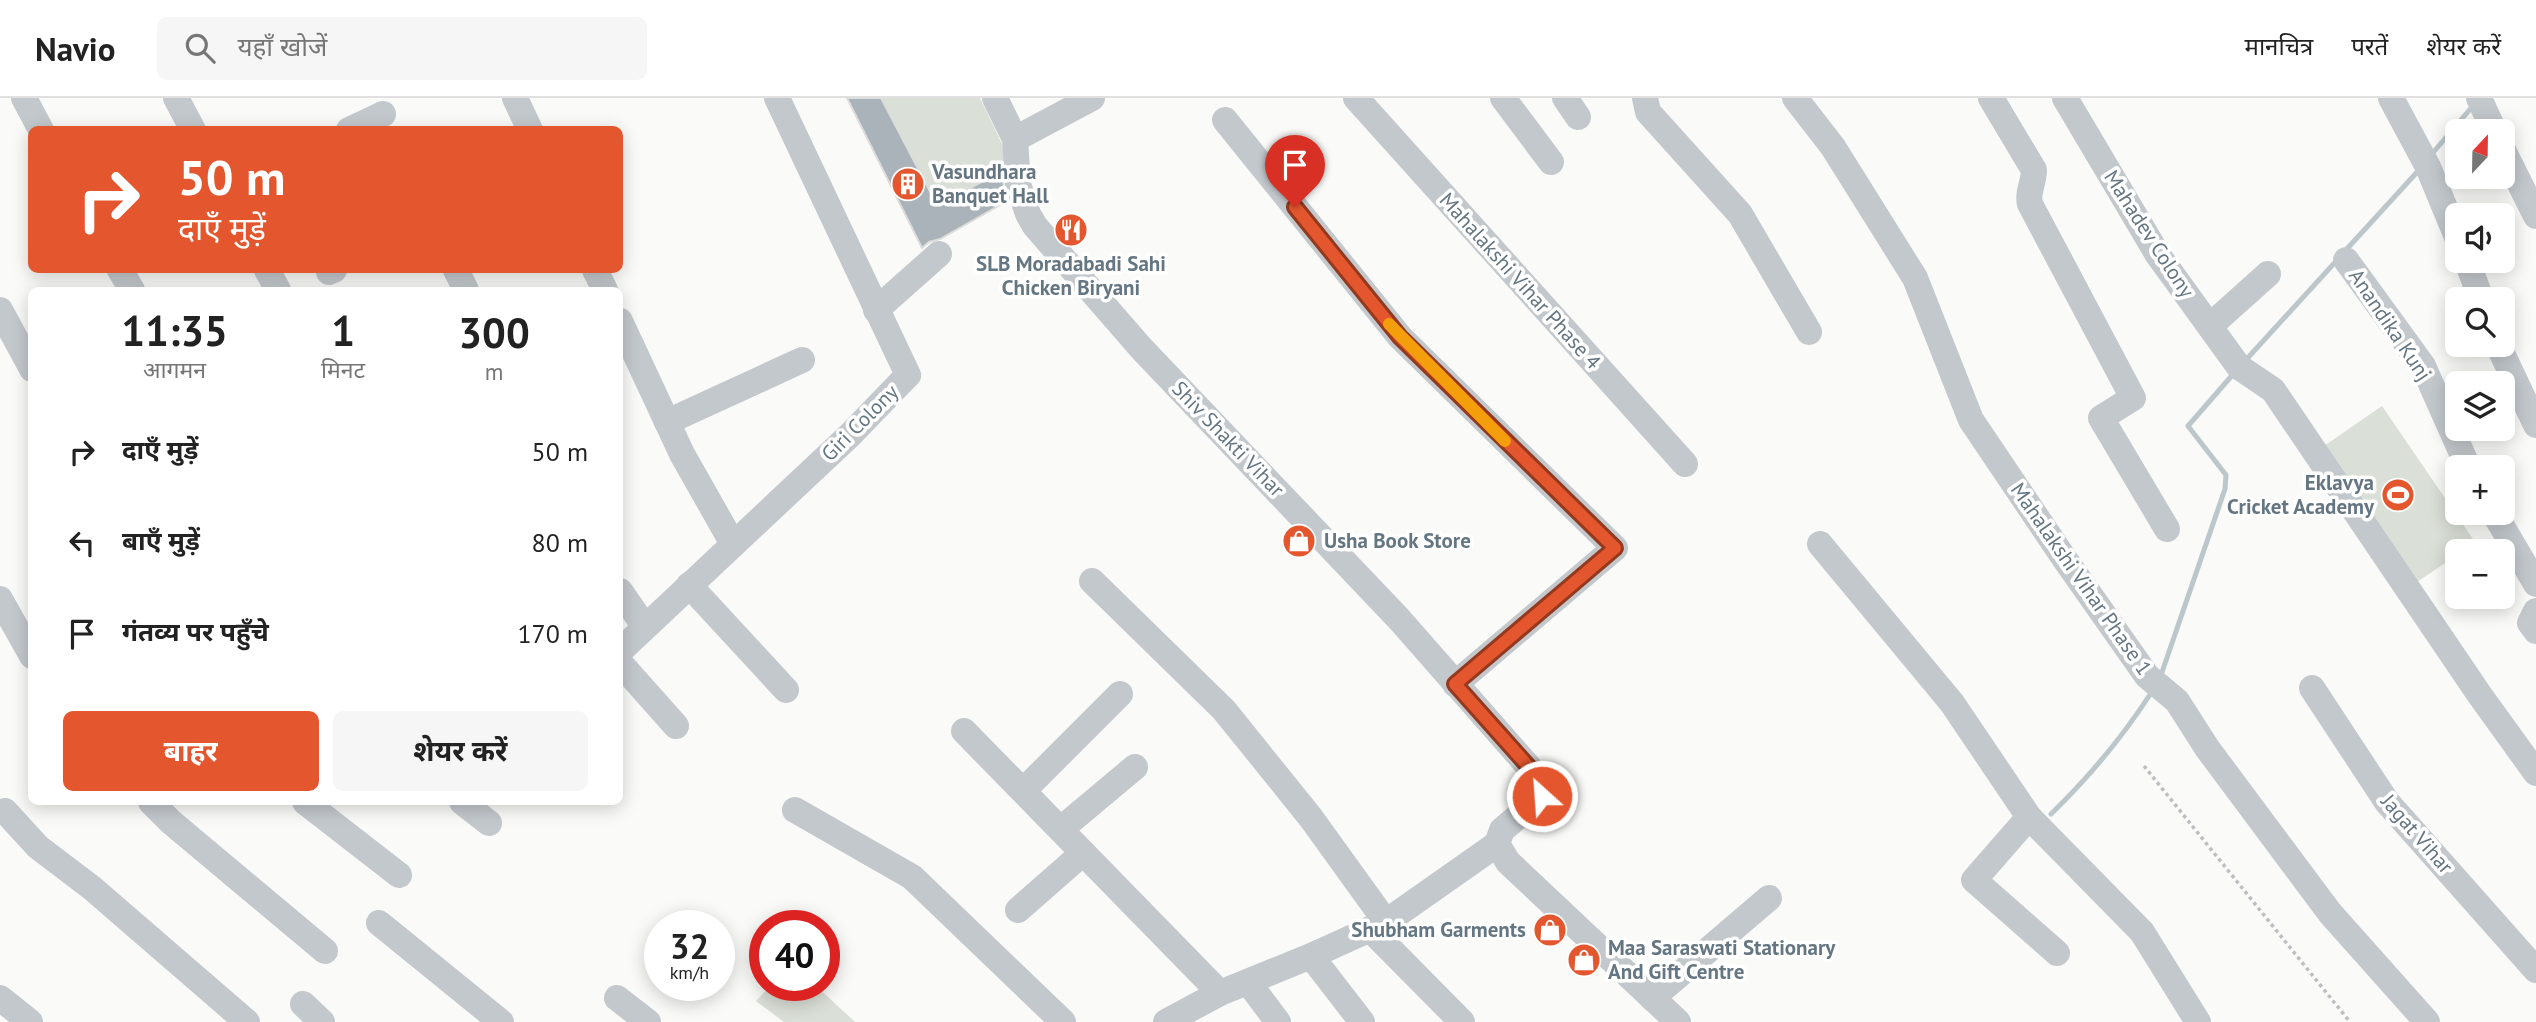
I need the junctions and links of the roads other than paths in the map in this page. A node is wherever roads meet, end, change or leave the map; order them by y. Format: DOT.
graph roads {
  1 [pos="24,98"];
  2 [pos="176,98"];
  3 [pos="515,98"];
  4 [pos="777,98"];
  5 [pos="995,98"];
  6 [pos="1092,98"];
  7 [pos="1356,98"];
  8 [pos="1503,98"];
  9 [pos="1645,98"];
  10 [pos="1795,98"];
  11 [pos="1991,98"];
  12 [pos="2064,98"];
  13 [pos="2391,98"];
  14 [pos="2479,98"];
  15 [pos="383,114"];
  16 [pos="2489,119"];
  17 [pos="1225,120"];
  18 [pos="39,126"];
  19 [pos="191,126"];
  20 [pos="358,126"];
  21 [pos="528,126"];
  22 [pos="1015,139"];
  23 [pos="1551,162"];
  24 [pos="2515,174"];
  25 [pos="2445,208"];
  26 [pos="2536,216"];
  27 [pos="939,254"];
  28 [pos="2346,260"];
  29 [pos="2268,274"];
  30 [pos="0,310"];
  31 [pos="876,310"];
  32 [pos="2210,326"];
  33 [pos="623,327"];
  34 [pos="1809,332"];
  35 [pos="2504,357"];
  36 [pos="802,360"];
  37 [pos="28,362"];
  38 [pos="667,422"];
  39 [pos="2536,425"];
  40 [pos="2463,455"];
  41 [pos="1685,464"];
  42 [pos="2501,525"];
  43 [pos="2167,529"];
  44 [pos="733,544"];
  45 [pos="1820,544"];
  46 [pos="1092,581"];
  47 [pos="2536,584"];
  48 [pos="689,585"];
  49 [pos="623,595"];
  50 [pos="0,599"];
  51 [pos="2536,611"];
  52 [pos="645,627"];
  53 [pos="2536,631"];
  54 [pos="623,648"];
  55 [pos="28,649"];
  56 [pos="623,666"];
  57 [pos="1455,684"];
  58 [pos="2312,688"];
  59 [pos="786,690"];
  60 [pos="1120,694"];
  61 [pos="677,726"];
  62 [pos="964,731"];
  63 [pos="1135,767"];
  64 [pos="2536,774"];
  65 [pos="1024,790"];
  66 [pos="154,805"];
  67 [pos="309,805"];
  68 [pos="466,805"];
  69 [pos="795,810"];
  70 [pos="5,811"];
  71 [pos="2029,817"];
  72 [pos="489,823"];
  73 [pos="1061,829"];
  74 [pos="1497,844"];
  75 [pos="1083,853"];
  76 [pos="399,875"];
  77 [pos="1769,898"];
  78 [pos="1018,909"];
  79 [pos="379,923"];
  80 [pos="1378,925"];
  81 [pos="325,951"];
  82 [pos="2057,953"];
  83 [pos="1311,956"];
  84 [pos="2536,970"];
  85 [pos="1248,982"];
  86 [pos="0,998"];
  87 [pos="617,998"];
  88 [pos="1653,998"];
  89 [pos="1211,1006"];
  90 [pos="30,1022"];
  91 [pos="247,1022"];
  92 [pos="500,1022"];
  93 [pos="648,1022"];
  94 [pos="1063,1022"];
  95 [pos="1168,1022"];
  96 [pos="1278,1022"];
  97 [pos="1362,1022"];
  98 [pos="1462,1022"];
  99 [pos="1678,1022"];
  100 [pos="2198,1022"];
  101 [pos="2427,1022"];
  1 -- 18 [label="street"];
  2 -- 19 [label="street"];
  3 -- 21 [label="street"];
  4 -- 31 [label="street, Giri Colony"];
  5 -- 22 [label="street, Shiv Shakti Vihar"];
  6 -- 22 [label="street"];
  7 -- 41 [label="street, Mahalakshi Vihar Phase 4"];
  8 -- 23 [label="street"];
  9 -- 34 [label="street"];
  10 -- 101 [label="street, Mahalakshi Vihar Phase 1"];
  11 -- 43 [label="street"];
  12 -- 32 [label="street, Mahadev Colony"];
  13 -- 25 [label="street"];
  14 -- 16 [label="street"];
  15 -- 20 [label="street"];
  17 -- 57 [label="street"];
  22 -- 57 [label="street, Shiv Shakti Vihar"];
  24 -- 26 [label="street"];
  27 -- 31 [label="street"];
  28 -- 40 [label="street, Anandika Kunj"];
  29 -- 32 [label="street"];
  30 -- 37 [label="street"];
  31 -- 44 [label="street, Giri Colony"];
  32 -- 64 [label="street, Mahadev Colony"];
  33 -- 38 [label="street"];
  35 -- 39 [label="street"];
  36 -- 38 [label="street"];
  38 -- 44 [label="street"];
  42 -- 47 [label="street"];
  44 -- 48 [label="street, Giri Colony"];
  45 -- 71 [label="street"];
  46 -- 80 [label="street"];
  48 -- 52 [label="street, Giri Colony"];
  48 -- 59 [label="street"];
  49 -- 52 [label="street"];
  50 -- 55 [label="street"];
  51 -- 53 [label="street"];
  52 -- 54 [label="street, Giri Colony"];
  56 -- 61 [label="street"];
  57 -- 74 [label="street, Shiv Shakti Vihar"];
  58 -- 84 [label="street, Jagat Vihar"];
  60 -- 65 [label="street"];
  62 -- 65 [label="street"];
  63 -- 73 [label="street"];
  65 -- 73 [label="street"];
  66 -- 81 [label="street"];
  67 -- 76 [label="street"];
  68 -- 72 [label="street"];
  69 -- 94 [label="street"];
  70 -- 91 [label="street"];
  71 -- 82 [label="street"];
  71 -- 100 [label="street"];
  73 -- 75 [label="street"];
  74 -- 80 [label="street, Shiv Shakti Vihar"];
  74 -- 88 [label="street"];
  75 -- 78 [label="street"];
  75 -- 89 [label="street"];
  77 -- 88 [label="street"];
  79 -- 92 [label="street"];
  80 -- 83 [label="street, Shiv Shakti Vihar"];
  80 -- 98 [label="street"];
  83 -- 85 [label="street, Shiv Shakti Vihar"];
  83 -- 97 [label="street"];
  85 -- 89 [label="street, Shiv Shakti Vihar"];
  85 -- 96 [label="street"];
  86 -- 90 [label="street"];
  87 -- 93 [label="street"];
  88 -- 99 [label="street"];
  89 -- 95 [label="street, Shiv Shakti Vihar"];
}
